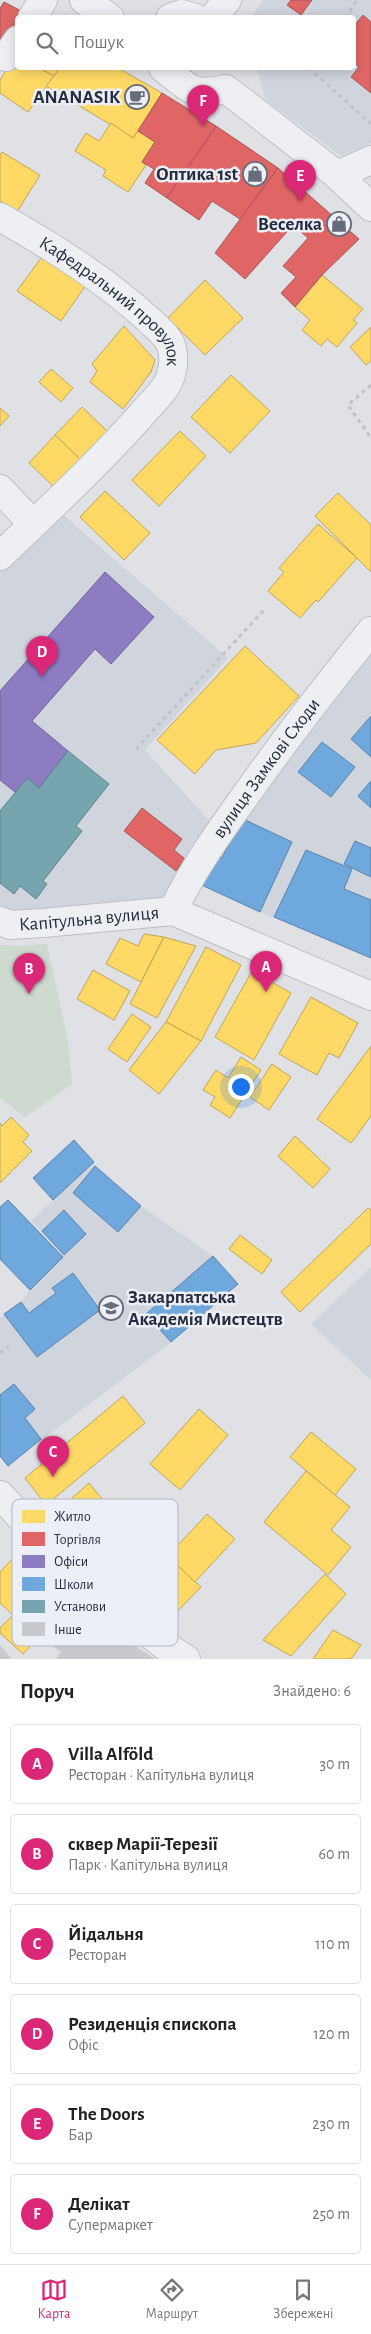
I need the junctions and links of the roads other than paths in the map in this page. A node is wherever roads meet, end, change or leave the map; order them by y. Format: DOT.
graph roads {
  1 [pos="43,0"];
  2 [pos="84,0"];
  3 [pos="227,0"];
  4 [pos="34,15"];
  5 [pos="106,15"];
  6 [pos="215,15"];
  7 [pos="166,70"];
  8 [pos="229,78"];
  9 [pos="371,160"];
  10 [pos="337,175"];
  11 [pos="371,207"];
  12 [pos="0,217"];
  13 [pos="0,489"];
  14 [pos="34,524"];
  15 [pos="0,556"];
  16 [pos="371,631"];
  17 [pos="173,911"];
  18 [pos="0,921"];
  19 [pos="371,996"];
  20 [pos="0,1495"];
  21 [pos="12,1508"];
  22 [pos="166,1646"];
  23 [pos="186,1659"];
  1 -- 4 [label="street"];
  2 -- 5 [label="street"];
  3 -- 6 [label="street"];
  7 -- 8 [label="street"];
  8 -- 10 [label="street"];
  9 -- 10 [label="street"];
  10 -- 11 [label="street"];
  12 -- 14 [label="street, Кафедральний провулок"];
  13 -- 14 [label="street"];
  14 -- 15 [label="street, Кафедральний провулок"];
  16 -- 17 [label="street, вулиця Замкові Сходи"];
  17 -- 18 [label="street, Капітульна вулиця"];
  17 -- 19 [label="street, Капітульна вулиця"];
  20 -- 21 [label="street"];
  22 -- 23 [label="street"];
}
